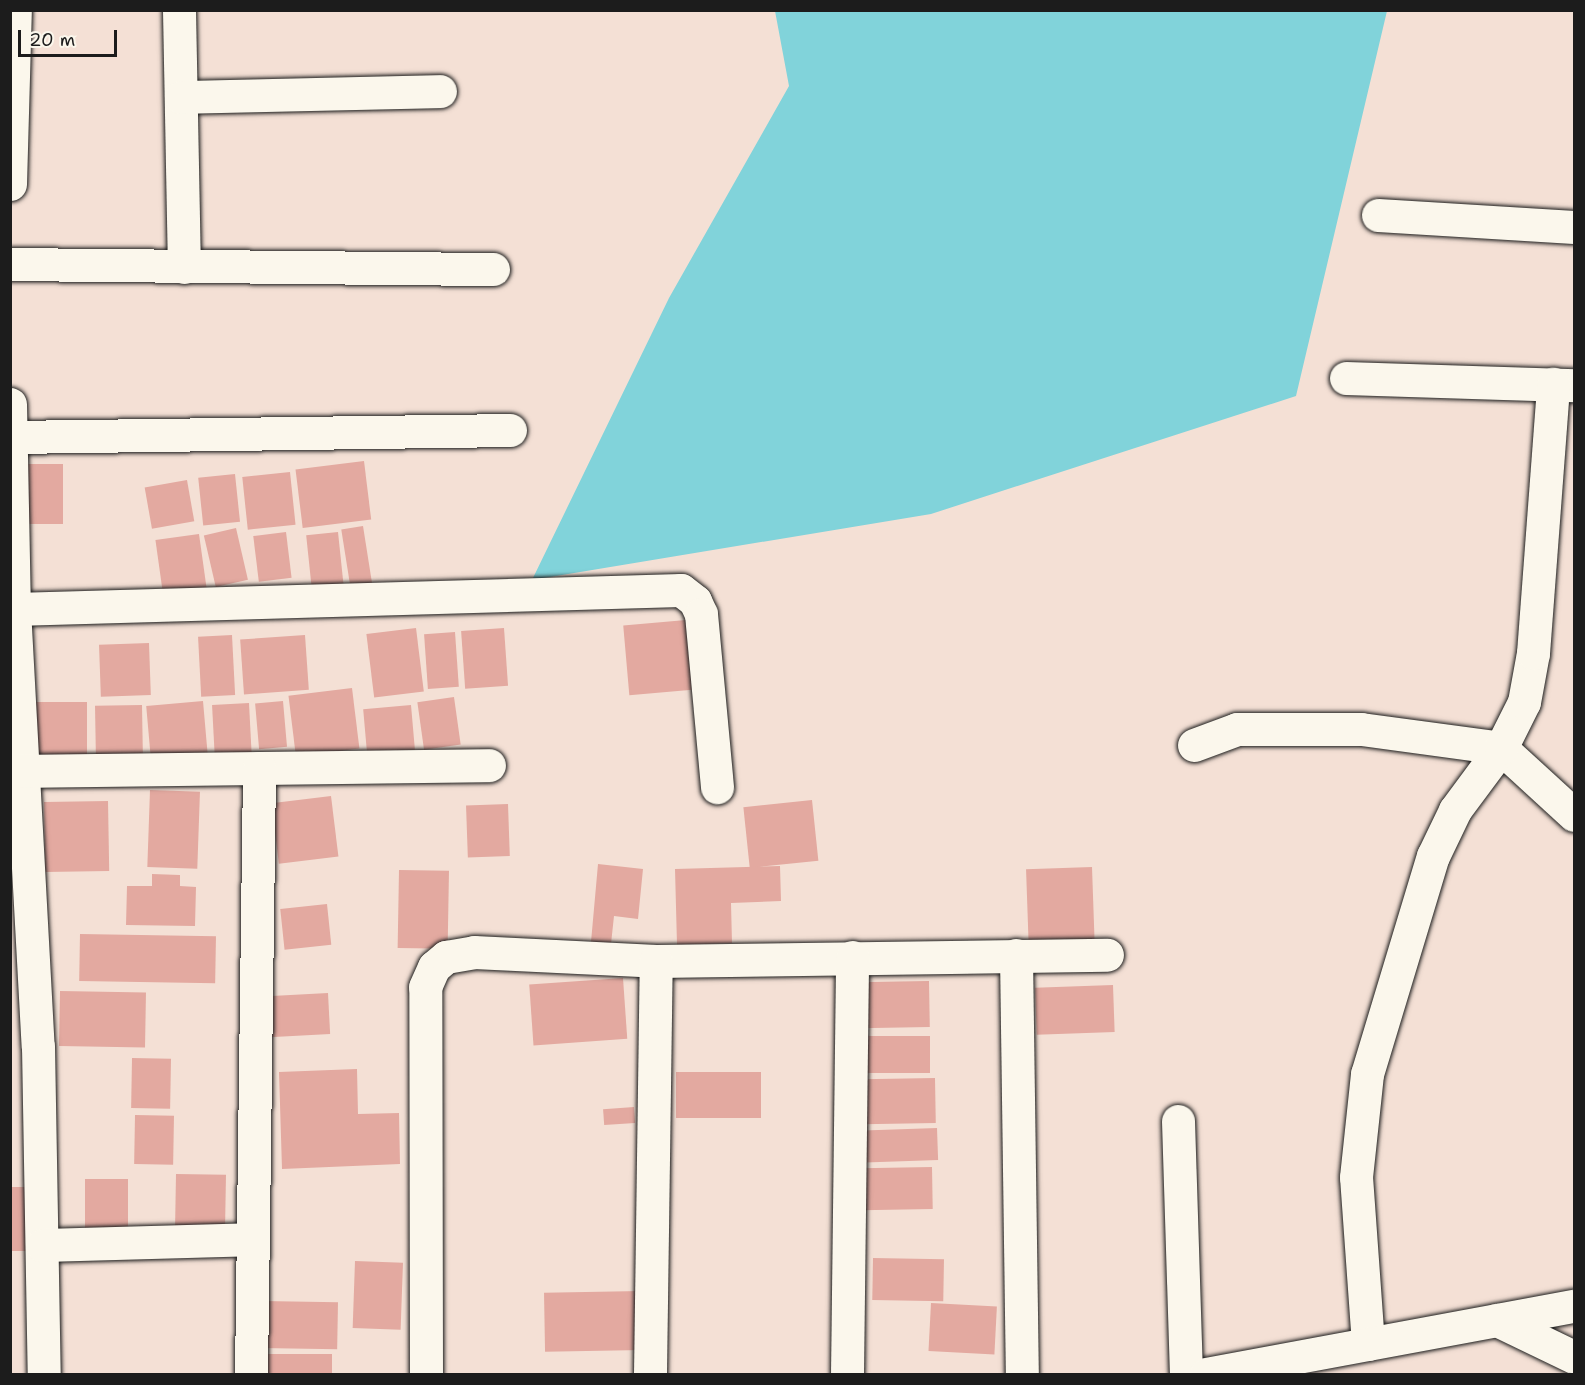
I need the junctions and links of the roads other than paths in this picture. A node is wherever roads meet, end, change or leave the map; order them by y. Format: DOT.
graph roads {
  1 [pos="15,10"];
  2 [pos="179,10"];
  3 [pos="440,91"];
  4 [pos="181,97"];
  5 [pos="10,184"];
  6 [pos="1377,215"];
  7 [pos="1575,226"];
  8 [pos="10,264"];
  9 [pos="184,267"];
  10 [pos="493,269"];
  11 [pos="1346,378"];
  12 [pos="1564,385"];
  13 [pos="10,404"];
  14 [pos="510,430"];
  15 [pos="11,437"];
  16 [pos="14,609"];
  17 [pos="1194,745"];
  18 [pos="1501,748"];
  19 [pos="489,765"];
  20 [pos="259,768"];
  21 [pos="17,771"];
  22 [pos="717,787"];
  23 [pos="1575,815"];
  24 [pos="1016,955"];
  25 [pos="1107,955"];
  26 [pos="852,957"];
  27 [pos="656,961"];
  28 [pos="1178,1120"];
  29 [pos="251,1239"];
  30 [pos="42,1245"];
  31 [pos="1575,1306"];
  32 [pos="1497,1320"];
  33 [pos="1368,1344"];
  34 [pos="1575,1357"];
  35 [pos="44,1374"];
  36 [pos="251,1374"];
  37 [pos="426,1374"];
  38 [pos="650,1374"];
  39 [pos="847,1374"];
  40 [pos="1022,1374"];
  41 [pos="1186,1374"];
  42 [pos="1206,1374"];
  1 -- 5 [label="street"];
  2 -- 4 [label="street"];
  3 -- 4 [label="street"];
  4 -- 9 [label="street"];
  6 -- 7 [label="street"];
  8 -- 9 [label="street"];
  9 -- 10 [label="street"];
  11 -- 12 [label="street"];
  12 -- 18 [label="street"];
  13 -- 15 [label="street"];
  14 -- 15 [label="street"];
  15 -- 16 [label="street"];
  16 -- 21 [label="street"];
  16 -- 22 [label="street"];
  17 -- 18 [label="street"];
  18 -- 23 [label="street"];
  18 -- 33 [label="street"];
  19 -- 20 [label="street"];
  20 -- 21 [label="street"];
  20 -- 29 [label="street"];
  21 -- 30 [label="street"];
  24 -- 25 [label="street"];
  24 -- 26 [label="street"];
  24 -- 40 [label="street"];
  26 -- 27 [label="street"];
  26 -- 39 [label="street"];
  27 -- 37 [label="street"];
  27 -- 38 [label="street"];
  28 -- 41 [label="street"];
  29 -- 30 [label="street"];
  29 -- 36 [label="street"];
  30 -- 35 [label="street"];
  31 -- 32 [label="street"];
  32 -- 33 [label="street"];
  32 -- 34 [label="street"];
  33 -- 42 [label="street"];
}
